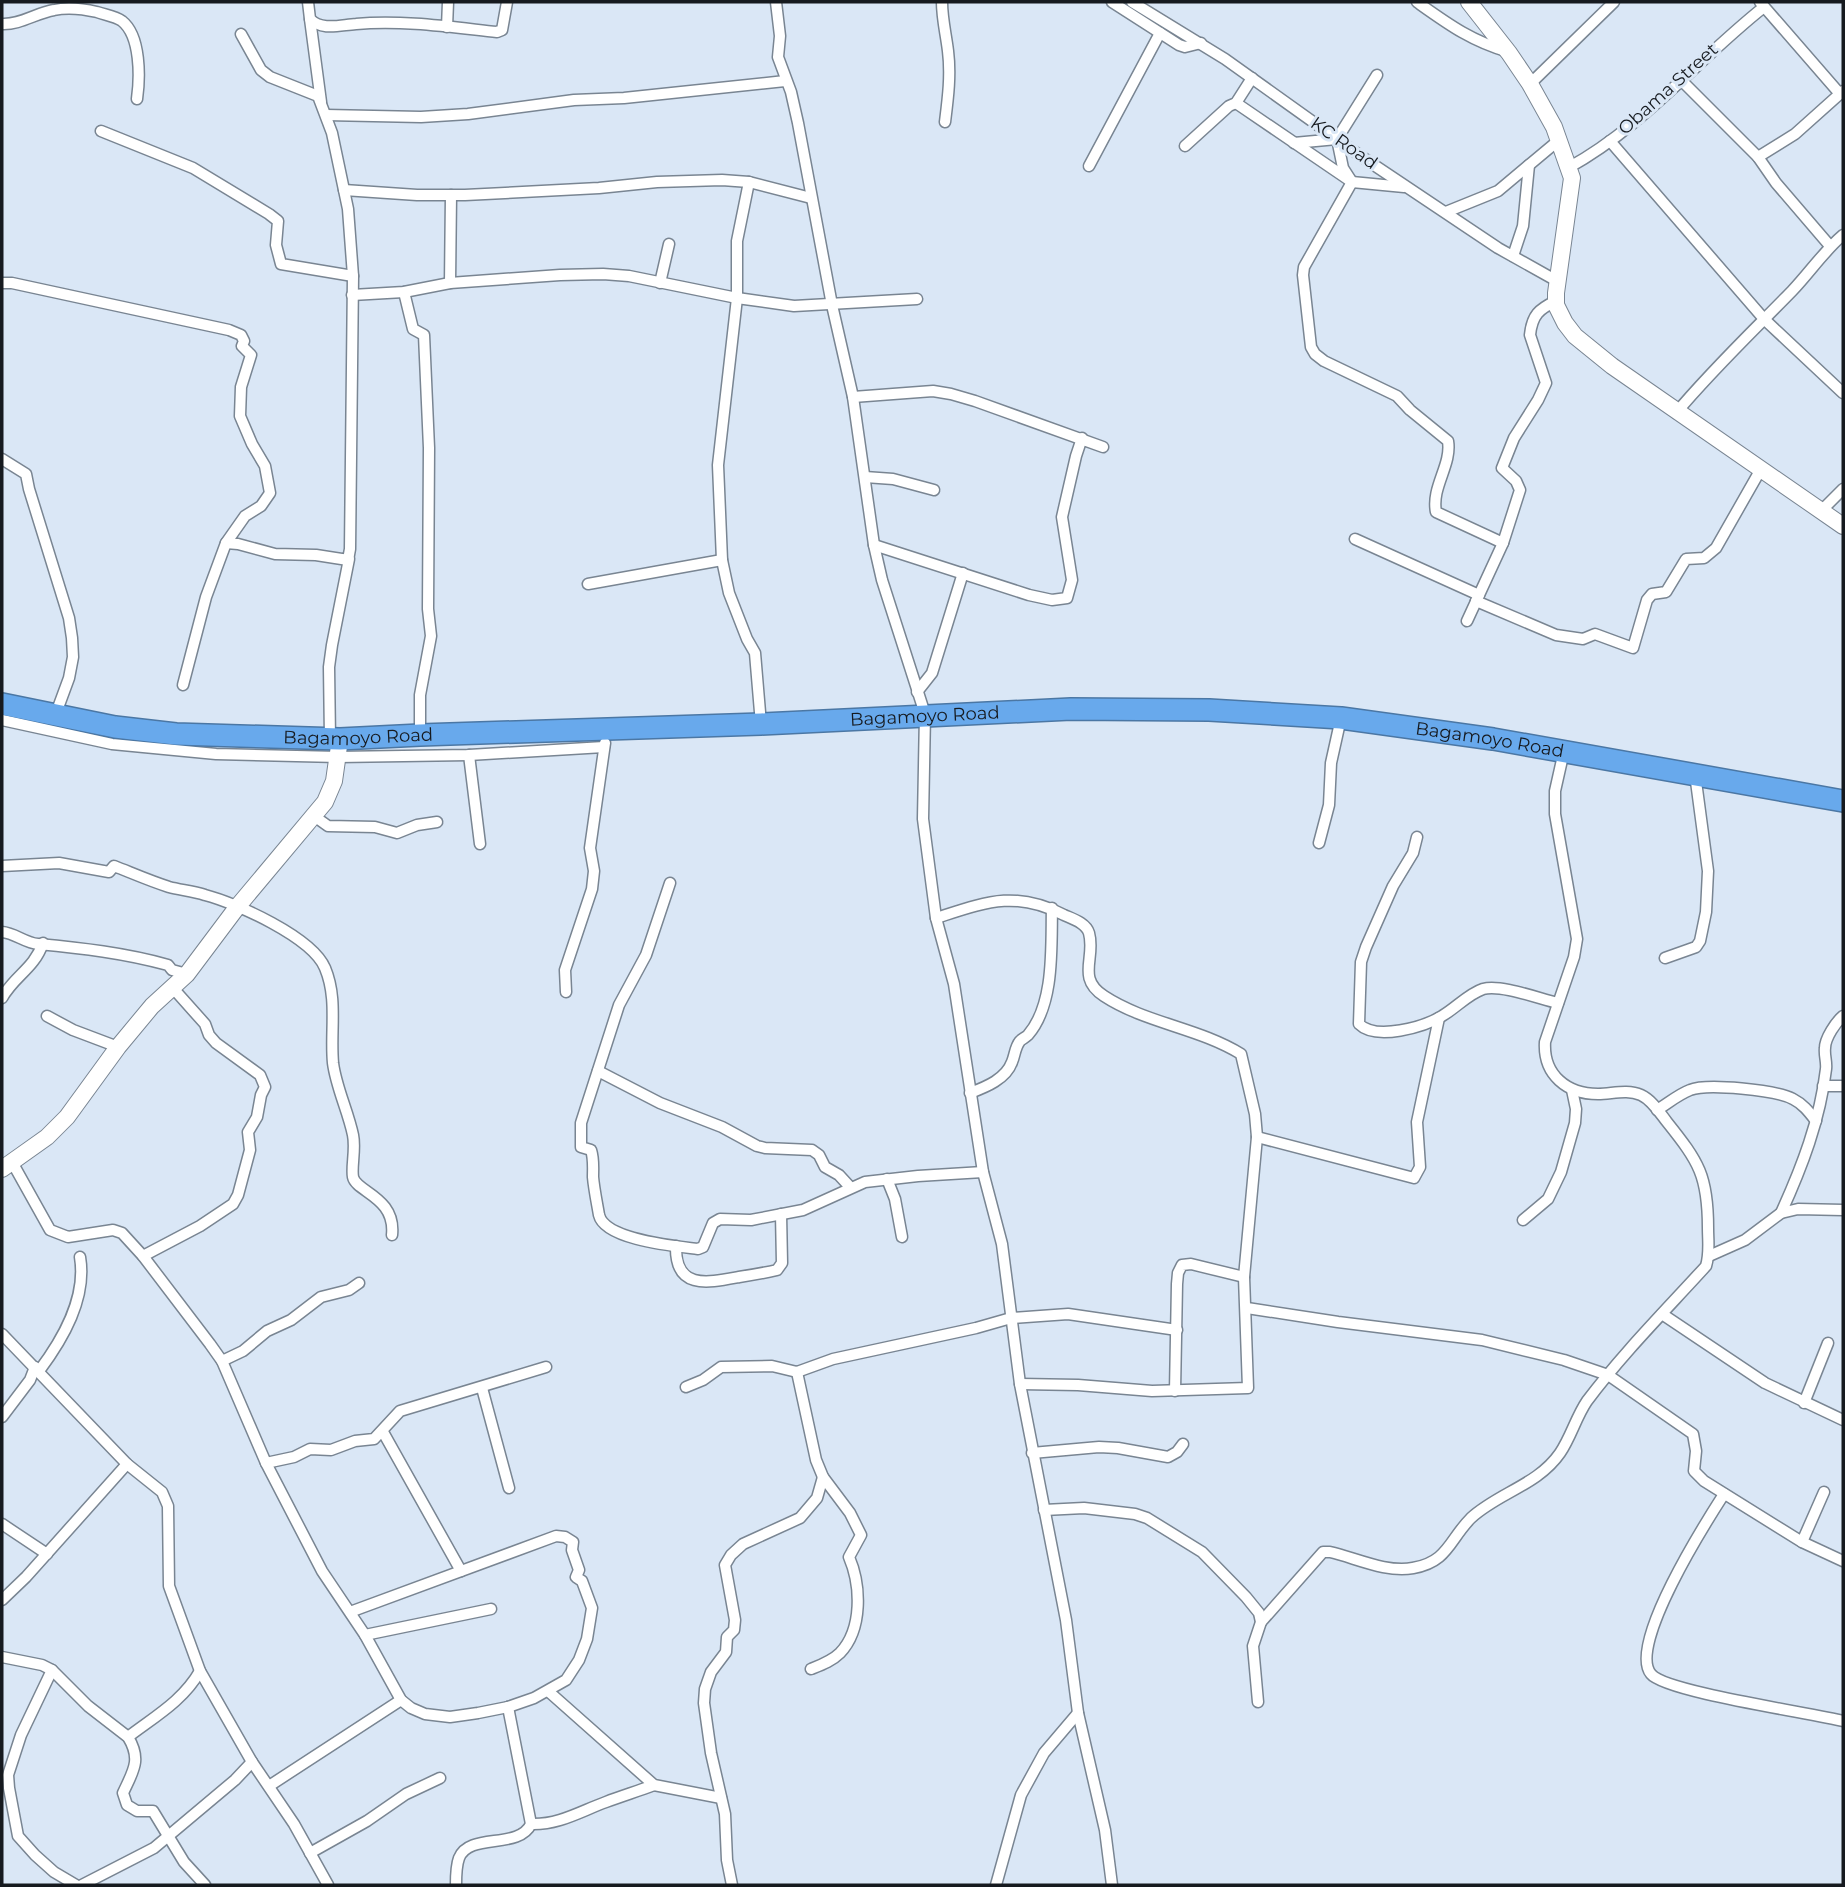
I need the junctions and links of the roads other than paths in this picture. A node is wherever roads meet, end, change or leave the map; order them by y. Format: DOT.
graph roads {
  1 [pos="308,2"];
  2 [pos="448,2"];
  3 [pos="507,2"];
  4 [pos="776,2"];
  5 [pos="942,2"];
  6 [pos="1112,2"];
  7 [pos="1132,2"];
  8 [pos="1417,2"];
  9 [pos="1469,2"];
  10 [pos="1614,2"];
  11 [pos="1762,4"];
  12 [pos="310,19"];
  13 [pos="2,24"];
  14 [pos="447,27"];
  15 [pos="1160,33"];
  16 [pos="241,34"];
  17 [pos="1201,43"];
  18 [pos="1509,53"];
  19 [pos="1377,75"];
  20 [pos="1252,78"];
  21 [pos="1681,80"];
  22 [pos="785,81"];
  23 [pos="1530,84"];
  24 [pos="1842,92"];
  25 [pos="137,99"];
  26 [pos="321,102"];
  27 [pos="1236,103"];
  28 [pos="326,115"];
  29 [pos="945,122"];
  30 [pos="101,131"];
  31 [pos="1337,139"];
  32 [pos="1559,140"];
  33 [pos="1610,141"];
  34 [pos="1294,143"];
  35 [pos="1185,146"];
  36 [pos="1758,157"];
  37 [pos="1089,166"];
  38 [pos="1529,166"];
  39 [pos="1568,167"];
  40 [pos="749,182"];
  41 [pos="1352,182"];
  42 [pos="1407,187"];
  43 [pos="344,190"];
  44 [pos="451,195"];
  45 [pos="811,198"];
  46 [pos="1446,212"];
  47 [pos="1843,235"];
  48 [pos="669,244"];
  49 [pos="1830,246"];
  50 [pos="1513,256"];
  51 [pos="353,276"];
  52 [pos="1557,281"];
  53 [pos="660,282"];
  54 [pos="2,283"];
  55 [pos="450,283"];
  56 [pos="404,292"];
  57 [pos="352,295"];
  58 [pos="737,298"];
  59 [pos="917,299"];
  60 [pos="1556,301"];
  61 [pos="832,305"];
  62 [pos="1764,319"];
  63 [pos="1841,386"];
  64 [pos="853,397"];
  65 [pos="1676,412"];
  66 [pos="1082,438"];
  67 [pos="1103,447"];
  68 [pos="2,459"];
  69 [pos="1761,469"];
  70 [pos="865,477"];
  71 [pos="1843,489"];
  72 [pos="934,490"];
  73 [pos="1822,510"];
  74 [pos="1843,526"];
  75 [pos="1354,539"];
  76 [pos="1503,543"];
  77 [pos="226,544"];
  78 [pos="874,545"];
  79 [pos="349,559"];
  80 [pos="722,560"];
  81 [pos="963,573"];
  82 [pos="588,584"];
  83 [pos="1477,598"];
  84 [pos="1467,621"];
  85 [pos="183,685"];
  86 [pos="918,692"];
  87 [pos="2,704"];
  88 [pos="925,714"];
  89 [pos="1340,718"];
  90 [pos="2,720"];
  91 [pos="52,723"];
  92 [pos="761,724"];
  93 [pos="420,735"];
  94 [pos="606,738"];
  95 [pos="336,745"];
  96 [pos="1564,751"];
  97 [pos="469,755"];
  98 [pos="1695,774"];
  99 [pos="1843,801"];
  100 [pos="314,816"];
  101 [pos="437,822"];
  102 [pos="1417,837"];
  103 [pos="1319,843"];
  104 [pos="480,844"];
  105 [pos="2,866"];
  106 [pos="670,883"];
  107 [pos="238,906"];
  108 [pos="1052,908"];
  109 [pos="936,918"];
  110 [pos="2,932"];
  111 [pos="43,943"];
  112 [pos="1665,958"];
  113 [pos="187,974"];
  114 [pos="172,987"];
  115 [pos="566,992"];
  116 [pos="2,998"];
  117 [pos="1558,1003"];
  118 [pos="47,1016"];
  119 [pos="1843,1016"];
  120 [pos="1439,1018"];
  121 [pos="118,1047"];
  122 [pos="598,1070"];
  123 [pos="1823,1086"];
  124 [pos="1843,1086"];
  125 [pos="1572,1090"];
  126 [pos="970,1093"];
  127 [pos="1657,1110"];
  128 [pos="1816,1121"];
  129 [pos="1257,1137"];
  130 [pos="7,1165"];
  131 [pos="983,1172"];
  132 [pos="887,1179"];
  133 [pos="850,1187"];
  134 [pos="1843,1210"];
  135 [pos="1781,1213"];
  136 [pos="781,1214"];
  137 [pos="1523,1220"];
  138 [pos="392,1235"];
  139 [pos="902,1237"];
  140 [pos="676,1246"];
  141 [pos="143,1256"];
  142 [pos="1709,1256"];
  143 [pos="80,1257"];
  144 [pos="1244,1277"];
  145 [pos="359,1283"];
  146 [pos="1247,1308"];
  147 [pos="1662,1314"];
  148 [pos="1011,1318"];
  149 [pos="1177,1330"];
  150 [pos="2,1334"];
  151 [pos="1828,1343"];
  152 [pos="222,1362"];
  153 [pos="546,1367"];
  154 [pos="37,1369"];
  155 [pos="797,1372"];
  156 [pos="1608,1375"];
  157 [pos="1020,1384"];
  158 [pos="686,1387"];
  159 [pos="482,1388"];
  160 [pos="1175,1391"];
  161 [pos="1804,1403"];
  162 [pos="2,1417"];
  163 [pos="1843,1417"];
  164 [pos="383,1432"];
  165 [pos="1183,1444"];
  166 [pos="1032,1453"];
  167 [pos="267,1463"];
  168 [pos="127,1464"];
  169 [pos="823,1477"];
  170 [pos="509,1488"];
  171 [pos="1824,1492"];
  172 [pos="1724,1494"];
  173 [pos="1044,1510"];
  174 [pos="2,1524"];
  175 [pos="1802,1542"];
  176 [pos="47,1554"];
  177 [pos="1843,1561"];
  178 [pos="461,1571"];
  179 [pos="2,1600"];
  180 [pos="491,1609"];
  181 [pos="350,1612"];
  182 [pos="1261,1622"];
  183 [pos="365,1635"];
  184 [pos="2,1657"];
  185 [pos="811,1669"];
  186 [pos="52,1670"];
  187 [pos="200,1671"];
  188 [pos="548,1691"];
  189 [pos="401,1700"];
  190 [pos="1258,1702"];
  191 [pos="508,1707"];
  192 [pos="1078,1713"];
  193 [pos="1842,1718"];
  194 [pos="128,1737"];
  195 [pos="252,1762"];
  196 [pos="440,1778"];
  197 [pos="654,1785"];
  198 [pos="269,1786"];
  199 [pos="721,1798"];
  200 [pos="531,1824"];
  201 [pos="168,1836"];
  202 [pos="310,1853"];
  203 [pos="76,1885"];
  204 [pos="82,1885"];
  205 [pos="205,1885"];
  206 [pos="328,1885"];
  207 [pos="456,1885"];
  208 [pos="732,1885"];
  209 [pos="996,1885"];
  210 [pos="1112,1885"];
  1 -- 12 [label="street"];
  2 -- 14 [label="street"];
  3 -- 14 [label="street"];
  4 -- 22 [label="street"];
  5 -- 29 [label="street"];
  6 -- 15 [label="street"];
  7 -- 17 [label="street, KC Road"];
  8 -- 18 [label="street"];
  9 -- 18 [label="street"];
  10 -- 23 [label="street"];
  11 -- 21 [label="street, Obama Street"];
  11 -- 24 [label="street"];
  12 -- 14 [label="street"];
  12 -- 26 [label="street"];
  13 -- 25 [label="street"];
  15 -- 17 [label="street"];
  15 -- 37 [label="street"];
  16 -- 26 [label="street"];
  17 -- 20 [label="street, KC Road"];
  18 -- 23 [label="street"];
  19 -- 31 [label="street"];
  20 -- 27 [label="street"];
  20 -- 31 [label="street, KC Road"];
  21 -- 33 [label="street, Obama Street"];
  21 -- 36 [label="street"];
  22 -- 28 [label="street"];
  22 -- 45 [label="street"];
  23 -- 32 [label="street"];
  24 -- 36 [label="street"];
  26 -- 28 [label="street"];
  27 -- 34 [label="street"];
  27 -- 35 [label="street"];
  28 -- 43 [label="street"];
  30 -- 51 [label="street"];
  31 -- 34 [label="street"];
  31 -- 41 [label="street"];
  31 -- 42 [label="street, KC Road"];
  32 -- 38 [label="street"];
  32 -- 39 [label="street"];
  33 -- 39 [label="street, Obama Street"];
  33 -- 62 [label="street"];
  34 -- 41 [label="street"];
  36 -- 49 [label="street"];
  38 -- 46 [label="street"];
  38 -- 50 [label="street"];
  39 -- 52 [label="street"];
  40 -- 44 [label="street"];
  40 -- 45 [label="street"];
  40 -- 58 [label="street"];
  41 -- 42 [label="street"];
  41 -- 76 [label="street"];
  42 -- 46 [label="street, KC Road"];
  43 -- 44 [label="street"];
  43 -- 51 [label="street"];
  44 -- 55 [label="street"];
  45 -- 61 [label="street"];
  46 -- 50 [label="street, KC Road"];
  47 -- 49 [label="street"];
  48 -- 53 [label="street"];
  49 -- 62 [label="street"];
  50 -- 52 [label="street, KC Road"];
  51 -- 57 [label="street"];
  52 -- 60 [label="street"];
  53 -- 55 [label="street"];
  53 -- 58 [label="street"];
  54 -- 77 [label="street"];
  55 -- 56 [label="street"];
  56 -- 57 [label="street"];
  56 -- 93 [label="street"];
  57 -- 79 [label="street"];
  58 -- 61 [label="street"];
  58 -- 80 [label="street"];
  59 -- 61 [label="street"];
  60 -- 65 [label="street"];
  60 -- 76 [label="street"];
  61 -- 64 [label="street"];
  62 -- 63 [label="street"];
  62 -- 65 [label="street"];
  64 -- 66 [label="street"];
  64 -- 70 [label="street"];
  65 -- 69 [label="street"];
  66 -- 67 [label="street"];
  66 -- 81 [label="street"];
  68 -- 91 [label="street"];
  69 -- 73 [label="street"];
  69 -- 83 [label="street"];
  70 -- 72 [label="street"];
  70 -- 78 [label="street"];
  71 -- 73 [label="street"];
  73 -- 74 [label="street"];
  75 -- 83 [label="street"];
  76 -- 83 [label="street"];
  77 -- 79 [label="street"];
  77 -- 85 [label="street"];
  78 -- 81 [label="street"];
  78 -- 86 [label="street"];
  79 -- 95 [label="street"];
  80 -- 82 [label="street"];
  80 -- 92 [label="street"];
  81 -- 86 [label="street"];
  83 -- 84 [label="street"];
  86 -- 88 [label="street"];
  87 -- 91 [label="highway, Bagamoyo Road"];
  88 -- 89 [label="highway, Bagamoyo Road"];
  88 -- 92 [label="highway, Bagamoyo Road"];
  88 -- 109 [label="street"];
  89 -- 96 [label="highway, Bagamoyo Road"];
  89 -- 103 [label="street"];
  90 -- 91 [label="street"];
  91 -- 95 [label="highway, Bagamoyo Road"];
  92 -- 94 [label="highway, Bagamoyo Road"];
  93 -- 94 [label="highway, Bagamoyo Road"];
  93 -- 95 [label="highway, Bagamoyo Road"];
  94 -- 97 [label="street"];
  94 -- 115 [label="street"];
  95 -- 97 [label="street"];
  95 -- 100 [label="street"];
  96 -- 98 [label="highway, Bagamoyo Road"];
  96 -- 117 [label="street"];
  97 -- 104 [label="street"];
  98 -- 99 [label="highway, Bagamoyo Road"];
  98 -- 112 [label="street"];
  100 -- 101 [label="street"];
  100 -- 107 [label="street"];
  102 -- 120 [label="street"];
  105 -- 107 [label="street"];
  106 -- 122 [label="street"];
  107 -- 113 [label="street"];
  107 -- 138 [label="street"];
  108 -- 109 [label="street"];
  108 -- 126 [label="street"];
  108 -- 129 [label="street"];
  109 -- 126 [label="street"];
  110 -- 111 [label="street"];
  111 -- 113 [label="street"];
  111 -- 116 [label="street"];
  113 -- 114 [label="street"];
  114 -- 121 [label="street"];
  114 -- 141 [label="street"];
  117 -- 120 [label="street"];
  117 -- 125 [label="street"];
  118 -- 121 [label="street"];
  119 -- 123 [label="street"];
  120 -- 129 [label="street"];
  121 -- 130 [label="street"];
  122 -- 133 [label="street"];
  122 -- 140 [label="street"];
  123 -- 124 [label="street"];
  123 -- 128 [label="street"];
  125 -- 127 [label="street"];
  125 -- 137 [label="street"];
  126 -- 131 [label="street"];
  127 -- 128 [label="street"];
  127 -- 142 [label="street"];
  128 -- 135 [label="street"];
  129 -- 144 [label="street"];
  130 -- 141 [label="street"];
  131 -- 132 [label="street"];
  131 -- 148 [label="street"];
  132 -- 133 [label="street"];
  132 -- 139 [label="street"];
  133 -- 136 [label="street"];
  134 -- 135 [label="street"];
  135 -- 142 [label="street"];
  136 -- 140 [label="street"];
  136 -- 140 [label="street"];
  141 -- 152 [label="street"];
  142 -- 147 [label="street"];
  143 -- 154 [label="street"];
  144 -- 146 [label="street"];
  144 -- 149 [label="street"];
  145 -- 152 [label="street"];
  146 -- 156 [label="street"];
  146 -- 160 [label="street"];
  147 -- 156 [label="street"];
  147 -- 161 [label="street"];
  148 -- 149 [label="street"];
  148 -- 155 [label="street"];
  148 -- 157 [label="street"];
  149 -- 160 [label="street"];
  150 -- 154 [label="street"];
  151 -- 161 [label="street"];
  152 -- 167 [label="street"];
  153 -- 159 [label="street"];
  154 -- 162 [label="street"];
  154 -- 168 [label="street"];
  155 -- 158 [label="street"];
  155 -- 169 [label="street"];
  156 -- 172 [label="street"];
  156 -- 182 [label="street"];
  157 -- 160 [label="street"];
  157 -- 166 [label="street"];
  159 -- 164 [label="street"];
  159 -- 170 [label="street"];
  161 -- 163 [label="street"];
  164 -- 167 [label="street"];
  164 -- 178 [label="street"];
  165 -- 166 [label="street"];
  166 -- 173 [label="street"];
  167 -- 181 [label="street"];
  168 -- 176 [label="street"];
  168 -- 187 [label="street"];
  169 -- 185 [label="street"];
  169 -- 199 [label="street"];
  171 -- 175 [label="street"];
  172 -- 175 [label="street"];
  172 -- 193 [label="street"];
  173 -- 182 [label="street"];
  173 -- 192 [label="street"];
  174 -- 176 [label="street"];
  175 -- 177 [label="street"];
  176 -- 179 [label="street"];
  178 -- 181 [label="street"];
  178 -- 188 [label="street"];
  180 -- 183 [label="street"];
  181 -- 183 [label="street"];
  182 -- 190 [label="street"];
  183 -- 189 [label="street"];
  184 -- 186 [label="street"];
  186 -- 194 [label="street"];
  186 -- 203 [label="street"];
  187 -- 194 [label="street"];
  187 -- 195 [label="street"];
  188 -- 191 [label="street"];
  188 -- 197 [label="street"];
  189 -- 191 [label="street"];
  189 -- 198 [label="street"];
  191 -- 200 [label="street"];
  192 -- 209 [label="street"];
  192 -- 210 [label="street"];
  194 -- 201 [label="street"];
  195 -- 198 [label="street"];
  195 -- 201 [label="street"];
  196 -- 202 [label="street"];
  197 -- 199 [label="street"];
  197 -- 200 [label="street"];
  198 -- 202 [label="street"];
  199 -- 208 [label="street"];
  200 -- 207 [label="street"];
  201 -- 204 [label="street"];
  201 -- 205 [label="street"];
  202 -- 206 [label="street"];
}
